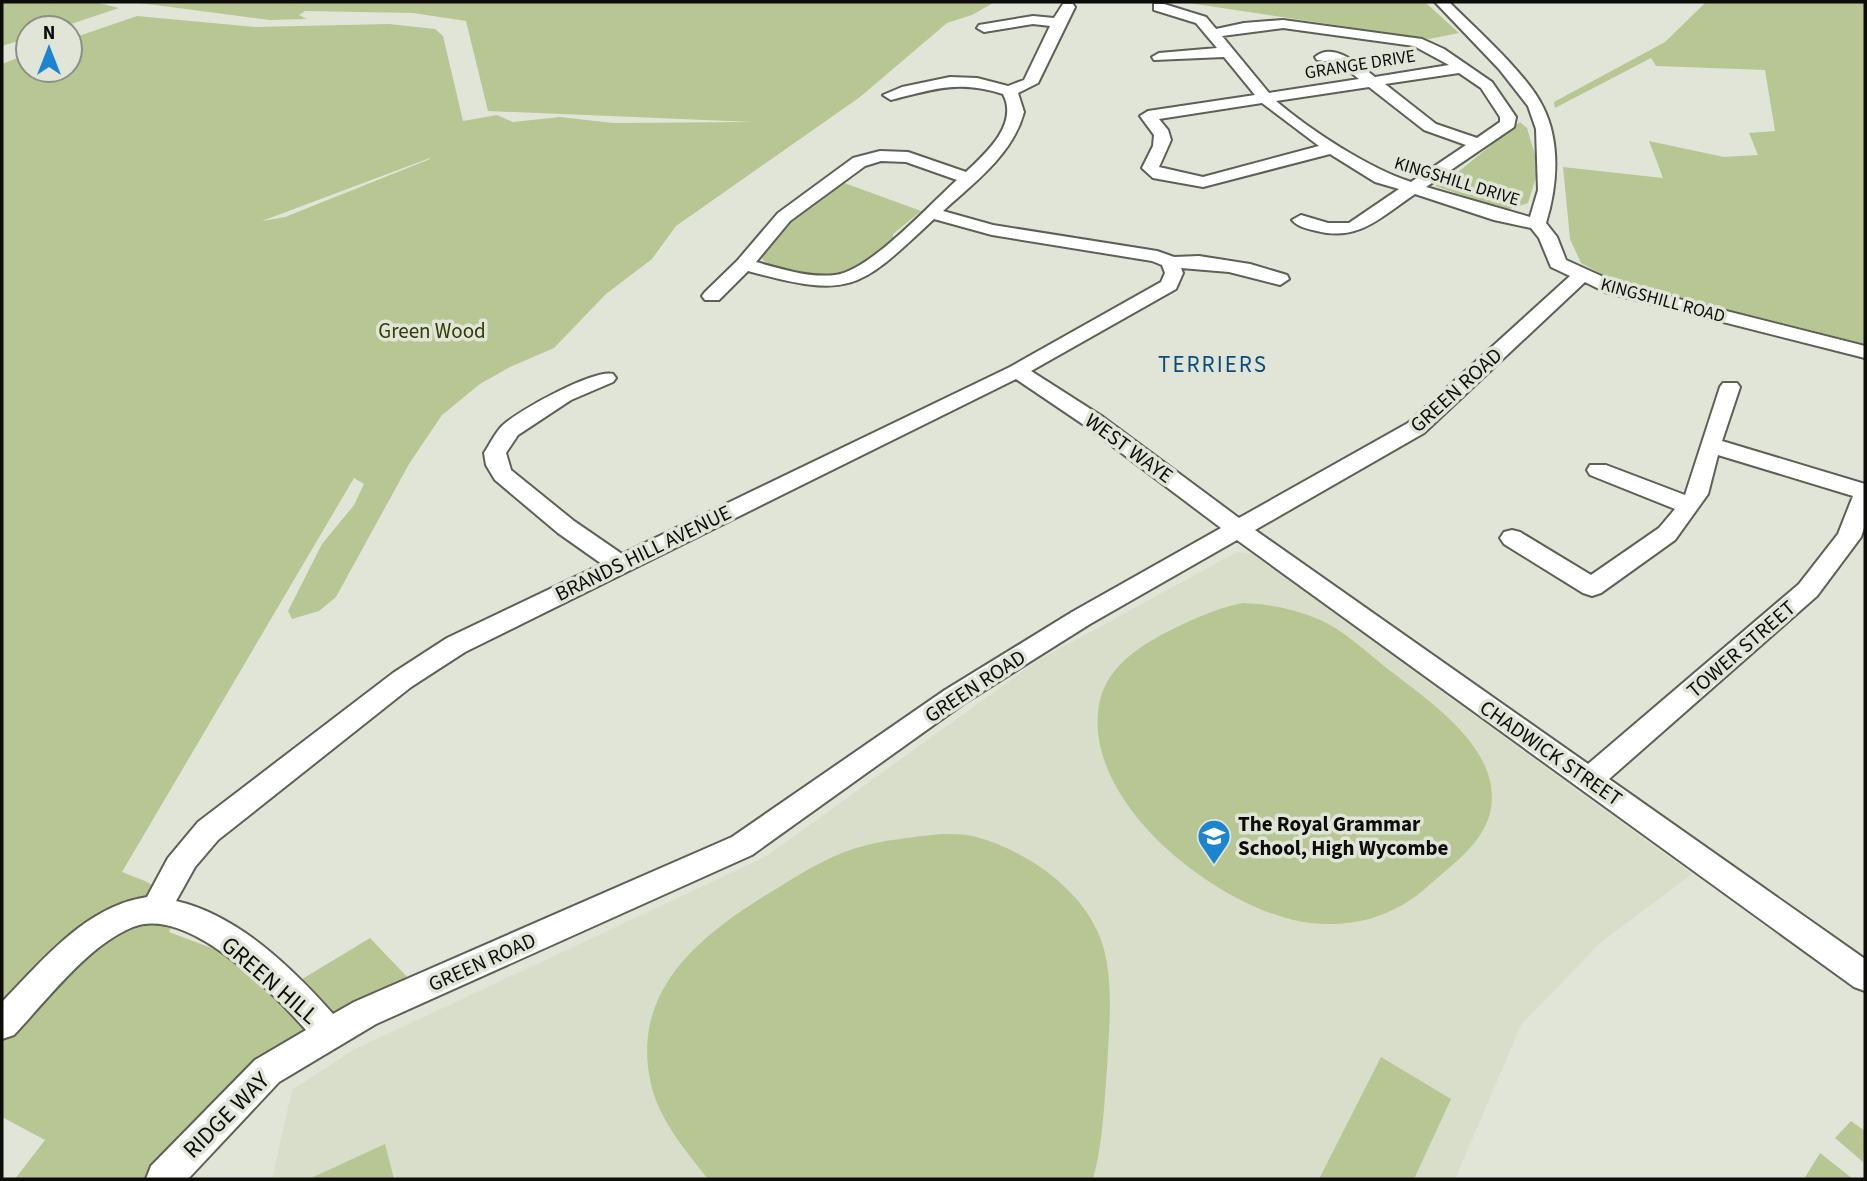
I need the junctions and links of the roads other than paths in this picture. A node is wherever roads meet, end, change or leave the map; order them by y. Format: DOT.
graph roads {
  1 [pos="1441,2"];
  2 [pos="1068,7"];
  3 [pos="1159,7"];
  4 [pos="1058,23"];
  5 [pos="984,28"];
  6 [pos="1212,34"];
  7 [pos="1228,52"];
  8 [pos="1159,57"];
  9 [pos="1322,57"];
  10 [pos="1461,68"];
  11 [pos="1372,82"];
  12 [pos="1009,91"];
  13 [pos="891,95"];
  14 [pos="1265,98"];
  15 [pos="1480,144"];
  16 [pos="1332,148"];
  17 [pos="968,178"];
  18 [pos="1412,189"];
  19 [pos="931,213"];
  20 [pos="1301,220"];
  21 [pos="1537,223"];
  22 [pos="1171,264"];
  23 [pos="744,265"];
  24 [pos="1581,276"];
  25 [pos="1280,279"];
  26 [pos="712,296"];
  27 [pos="1865,352"];
  28 [pos="1017,371"];
  29 [pos="606,377"];
  30 [pos="1730,387"];
  31 [pos="1710,445"];
  32 [pos="1598,470"];
  33 [pos="1865,494"];
  34 [pos="1690,506"];
  35 [pos="1238,529"];
  36 [pos="1512,538"];
  37 [pos="619,564"];
  38 [pos="1588,780"];
  39 [pos="158,910"];
  40 [pos="1865,977"];
  41 [pos="2,1024"];
  42 [pos="329,1034"];
  43 [pos="164,1179"];
  1 -- 21 [label="street"];
  2 -- 4 [label="street"];
  3 -- 6 [label="street, KINGSHILL DRIVE"];
  4 -- 5 [label="street"];
  4 -- 12 [label="street"];
  6 -- 7 [label="street, KINGSHILL DRIVE"];
  6 -- 10 [label="street"];
  7 -- 8 [label="street"];
  7 -- 14 [label="street, KINGSHILL DRIVE"];
  9 -- 11 [label="street"];
  10 -- 11 [label="street, GRANGE DRIVE"];
  10 -- 15 [label="street"];
  11 -- 14 [label="street, GRANGE DRIVE"];
  11 -- 15 [label="street"];
  12 -- 13 [label="street"];
  12 -- 17 [label="street"];
  14 -- 16 [label="street, KINGSHILL DRIVE"];
  14 -- 16 [label="street, GRANGE DRIVE"];
  15 -- 18 [label="street"];
  16 -- 18 [label="street, KINGSHILL DRIVE"];
  17 -- 19 [label="street"];
  17 -- 23 [label="street"];
  18 -- 20 [label="street"];
  18 -- 21 [label="street, KINGSHILL DRIVE"];
  19 -- 22 [label="street"];
  19 -- 23 [label="street"];
  21 -- 24 [label="street, KINGSHILL ROAD"];
  22 -- 25 [label="street"];
  22 -- 28 [label="street, BRANDS HILL AVENUE"];
  23 -- 26 [label="street"];
  24 -- 27 [label="street, KINGSHILL ROAD"];
  24 -- 35 [label="street, GREEN ROAD"];
  28 -- 35 [label="street, WEST WAYE"];
  28 -- 37 [label="street, BRANDS HILL AVENUE"];
  29 -- 37 [label="street"];
  30 -- 31 [label="street"];
  31 -- 33 [label="street"];
  31 -- 34 [label="street"];
  32 -- 34 [label="street"];
  33 -- 38 [label="street, TOWER STREET"];
  34 -- 36 [label="street"];
  35 -- 38 [label="street, CHADWICK STREET"];
  35 -- 42 [label="street, GREEN ROAD"];
  37 -- 39 [label="street, BRANDS HILL AVENUE"];
  38 -- 40 [label="street, CHADWICK STREET"];
  39 -- 41 [label="street"];
  39 -- 42 [label="street, GREEN HILL"];
  42 -- 43 [label="street, RIDGE WAY"];
}
